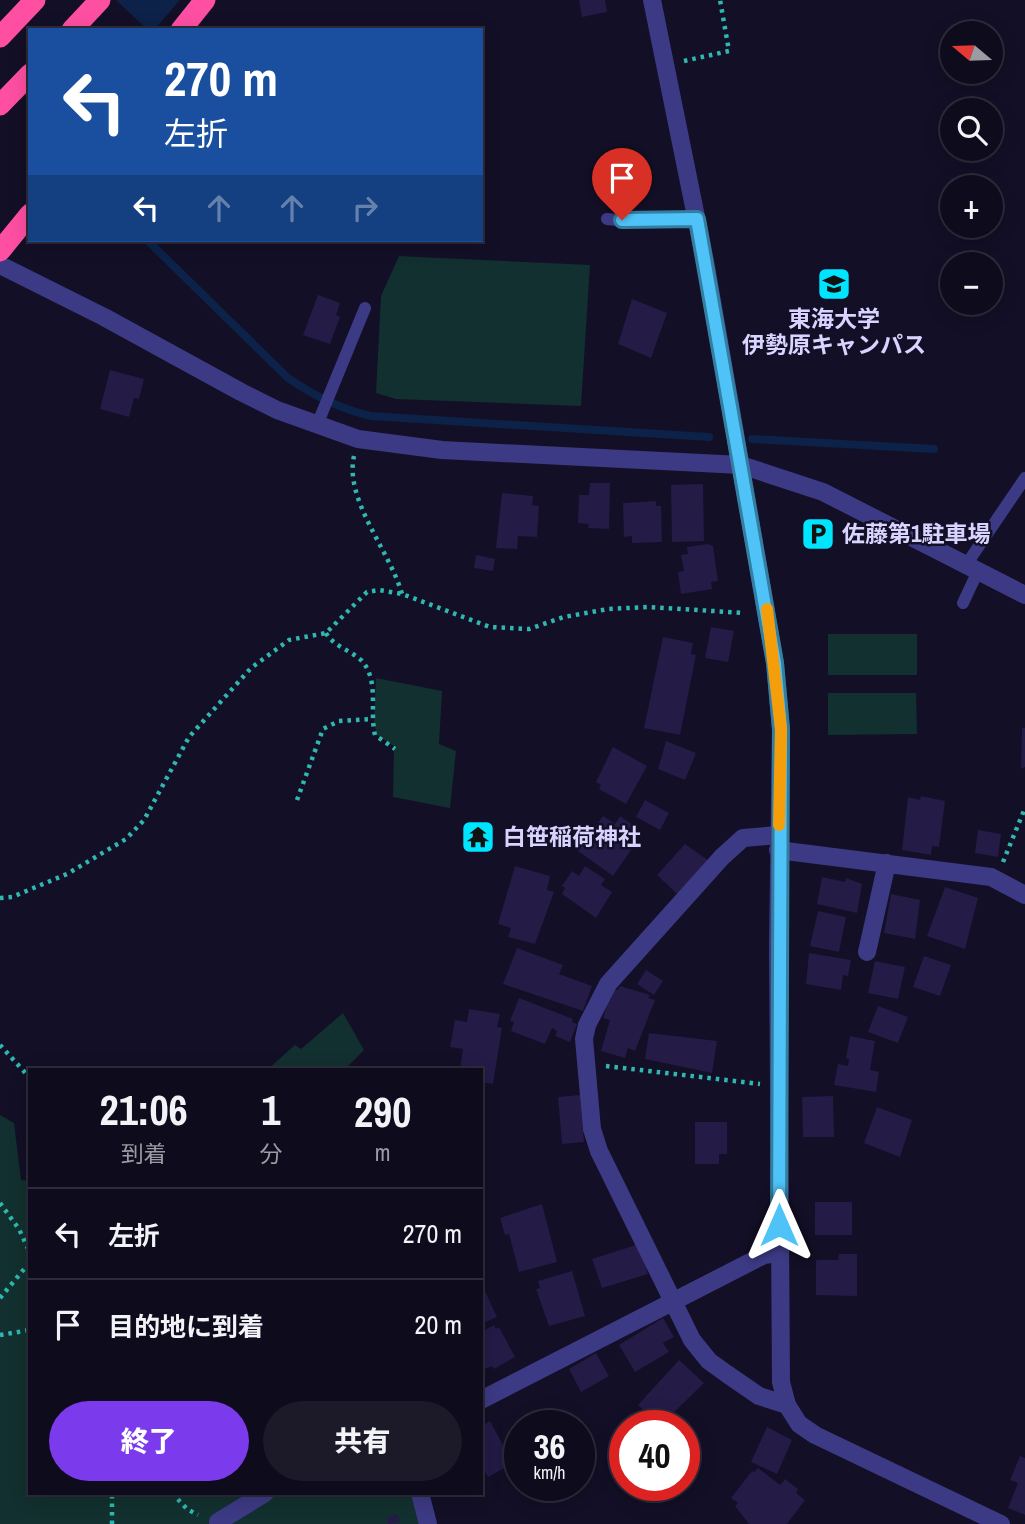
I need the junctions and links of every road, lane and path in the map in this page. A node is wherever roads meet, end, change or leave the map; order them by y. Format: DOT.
graph roads {
  1 [pos="35,0"];
  2 [pos="100,0"];
  3 [pos="205,0"];
  4 [pos="652,0"];
  5 [pos="720,0"];
  6 [pos="74,28"];
  7 [pos="183,28"];
  8 [pos="0,37"];
  9 [pos="676,63"];
  10 [pos="28,76"];
  11 [pos="0,105"];
  12 [pos="28,216"];
  13 [pos="607,219"];
  14 [pos="697,219"];
  15 [pos="0,251"];
  16 [pos="0,265"];
  17 [pos="365,309"];
  18 [pos="317,425"];
  19 [pos="358,439"];
  20 [pos="741,466"];
  21 [pos="1025,478"];
  22 [pos="972,568"];
  23 [pos="402,594"];
  24 [pos="1025,595"];
  25 [pos="963,603"];
  26 [pos="768,614"];
  27 [pos="326,633"];
  28 [pos="372,719"];
  29 [pos="395,749"];
  30 [pos="297,800"];
  31 [pos="1025,808"];
  32 [pos="778,843"];
  33 [pos="887,863"];
  34 [pos="996,879"];
  35 [pos="1025,895"];
  36 [pos="0,898"];
  37 [pos="867,952"];
  38 [pos="0,1045"];
  39 [pos="586,1063"];
  40 [pos="28,1076"];
  41 [pos="778,1086"];
  42 [pos="0,1203"];
  43 [pos="28,1249"];
  44 [pos="779,1253"];
  45 [pos="28,1264"];
  46 [pos="0,1298"];
  47 [pos="674,1300"];
  48 [pos="28,1330"];
  49 [pos="0,1335"];
  50 [pos="483,1399"];
  51 [pos="788,1405"];
  52 [pos="113,1495"];
  53 [pos="174,1495"];
  54 [pos="262,1495"];
  55 [pos="421,1495"];
  56 [pos="218,1522"];
  57 [pos="112,1524"];
  58 [pos="428,1524"];
  59 [pos="1001,1524"];
  1 -- 8 [label="highway"];
  2 -- 6 [label="highway"];
  3 -- 7 [label="highway"];
  4 -- 14 [label="street"];
  5 -- 9 [label="path"];
  10 -- 11 [label="highway"];
  12 -- 15 [label="highway"];
  13 -- 14 [label="lane"];
  14 -- 20 [label="street"];
  16 -- 18 [label="street"];
  17 -- 18 [label="lane"];
  18 -- 19 [label="street"];
  19 -- 20 [label="street"];
  19 -- 23 [label="path"];
  20 -- 22 [label="street"];
  20 -- 26 [label="street"];
  21 -- 22 [label="lane"];
  22 -- 24 [label="street"];
  22 -- 25 [label="lane"];
  23 -- 26 [label="path"];
  23 -- 27 [label="path"];
  26 -- 32 [label="street"];
  27 -- 28 [label="path"];
  27 -- 36 [label="path"];
  28 -- 29 [label="path"];
  28 -- 30 [label="path"];
  31 -- 34 [label="path"];
  32 -- 33 [label="street"];
  32 -- 39 [label="street"];
  32 -- 41 [label="street"];
  33 -- 34 [label="street"];
  33 -- 37 [label="street"];
  34 -- 35 [label="street"];
  38 -- 40 [label="path"];
  39 -- 41 [label="path"];
  39 -- 47 [label="street"];
  41 -- 44 [label="street"];
  42 -- 43 [label="path"];
  44 -- 47 [label="street"];
  44 -- 51 [label="street"];
  45 -- 46 [label="path"];
  47 -- 50 [label="street"];
  47 -- 51 [label="street"];
  48 -- 49 [label="path"];
  51 -- 59 [label="street"];
  52 -- 57 [label="path"];
  53 -- 56 [label="path"];
  54 -- 56 [label="street"];
  55 -- 58 [label="street"];
}
